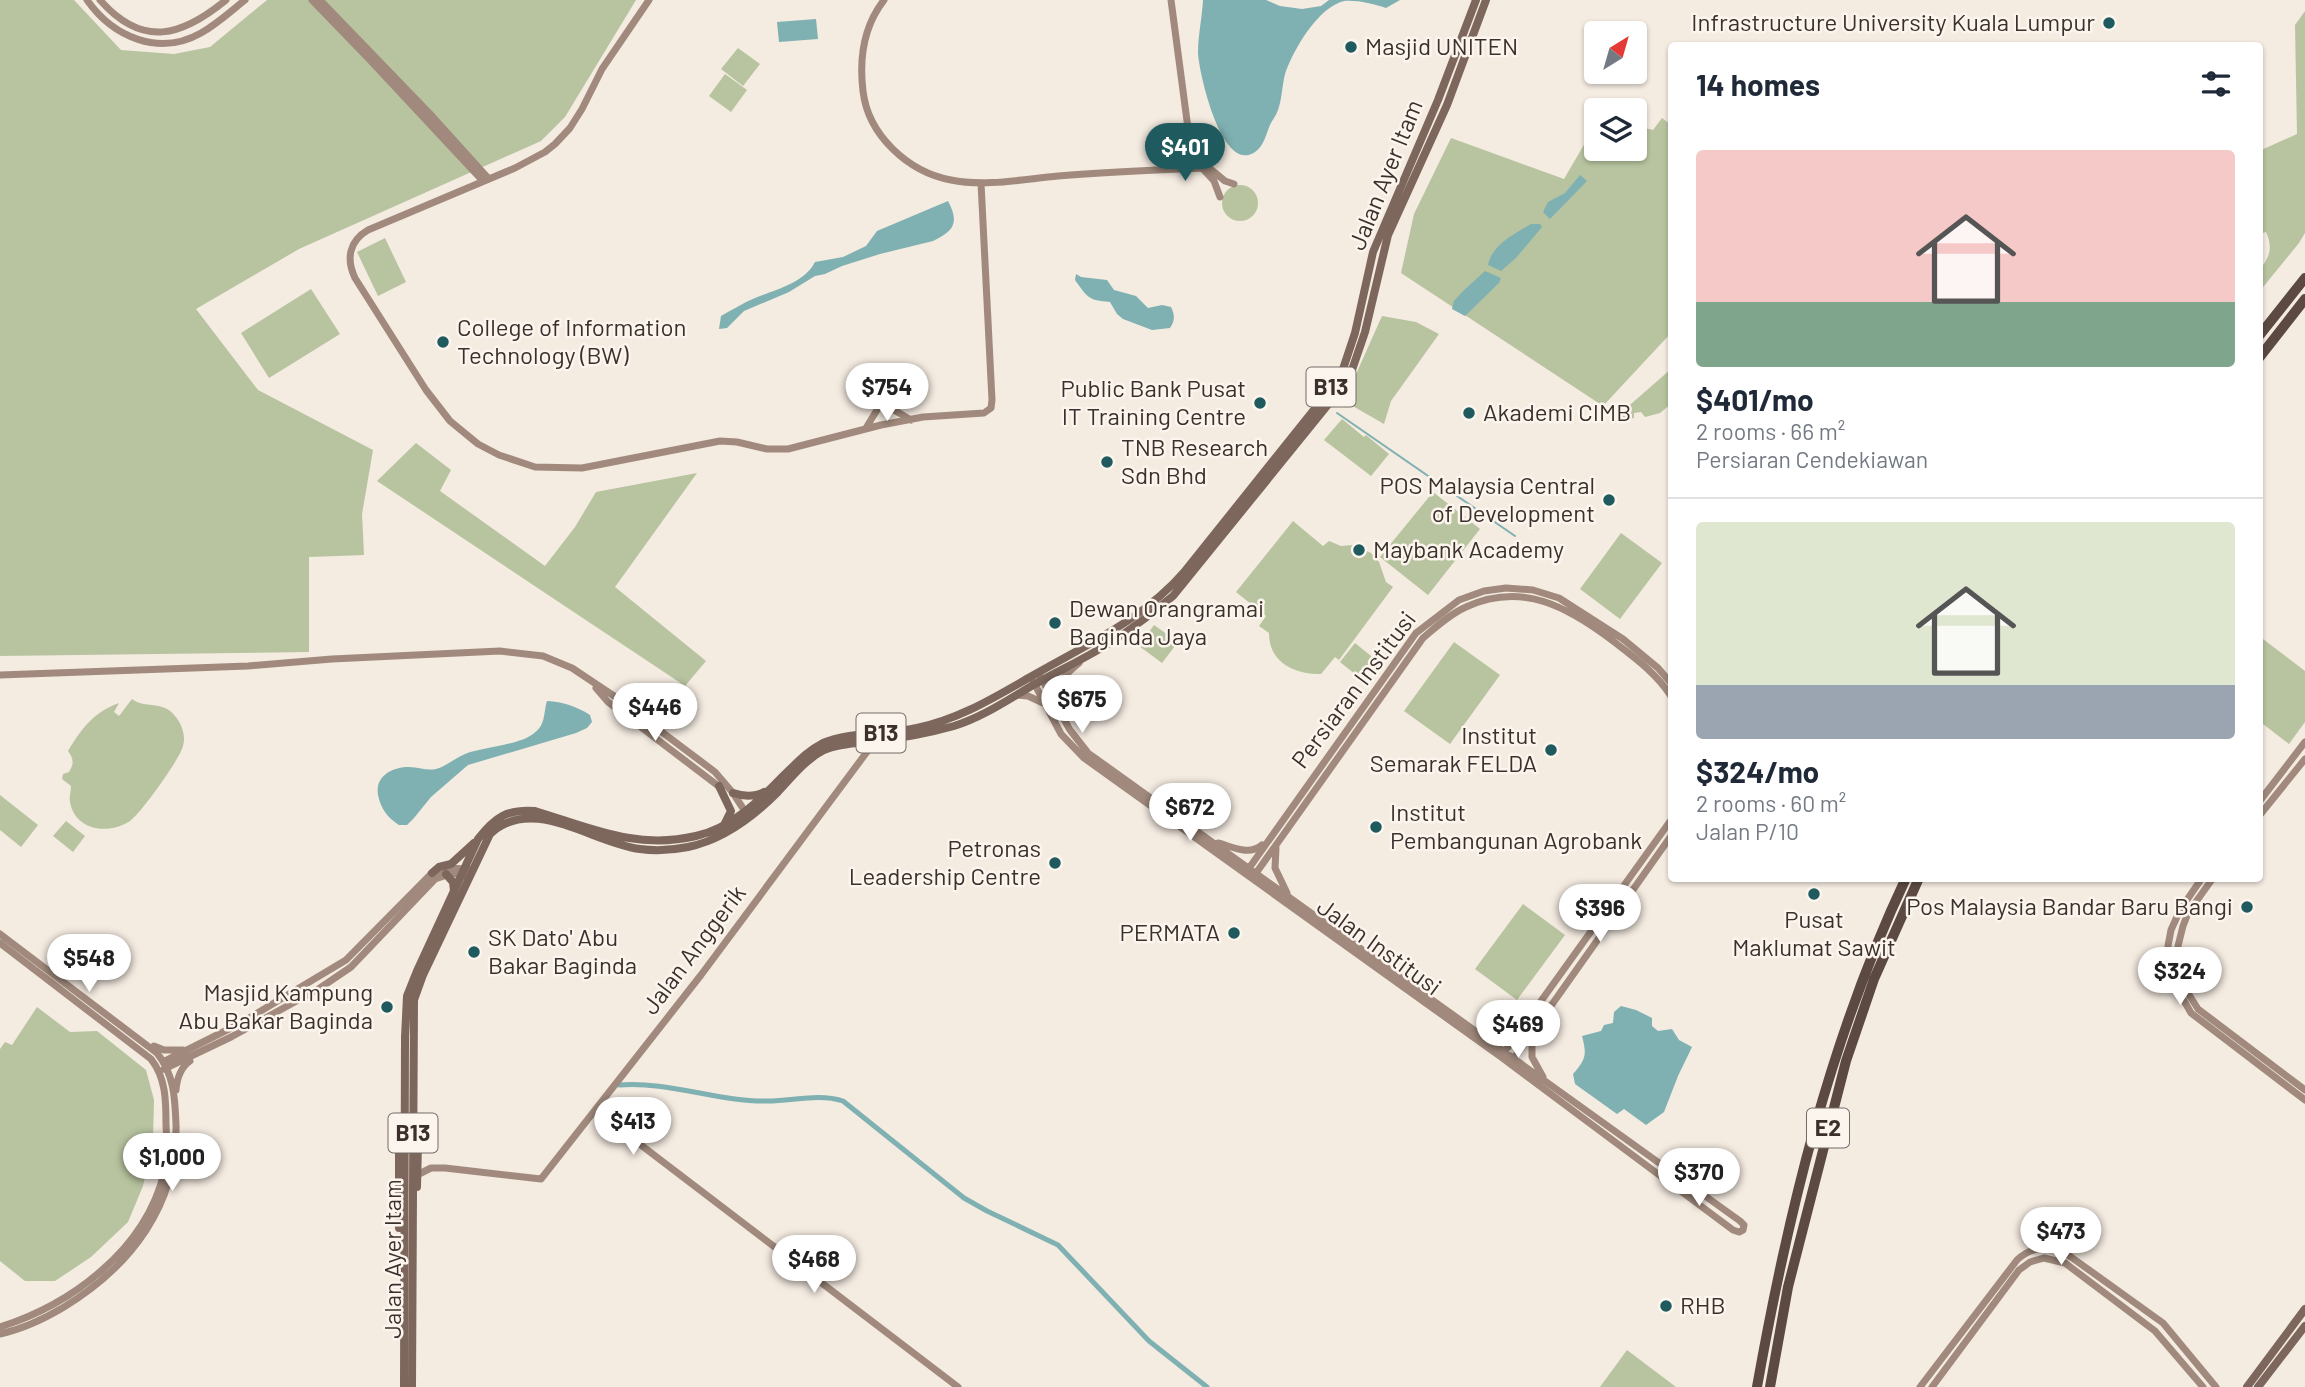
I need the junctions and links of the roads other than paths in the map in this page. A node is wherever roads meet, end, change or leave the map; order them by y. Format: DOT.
graph roads {
  1 [pos="87,0"];
  2 [pos="100,0"];
  3 [pos="226,0"];
  4 [pos="245,0"];
  5 [pos="312,0"];
  6 [pos="320,0"];
  7 [pos="884,0"];
  8 [pos="1171,0"];
  9 [pos="1475,0"];
  10 [pos="1486,0"];
  11 [pos="647,2"];
  12 [pos="1189,136"];
  13 [pos="1203,165"];
  14 [pos="1166,169"];
  15 [pos="486,180"];
  16 [pos="967,181"];
  17 [pos="1000,181"];
  18 [pos="981,183"];
  19 [pos="1234,184"];
  20 [pos="982,197"];
  21 [pos="1220,197"];
  22 [pos="2305,278"];
  23 [pos="2305,299"];
  24 [pos="2263,331"];
  25 [pos="2263,353"];
  26 [pos="911,420"];
  27 [pos="865,429"];
  28 [pos="1087,655"];
  29 [pos="0,675"];
  30 [pos="1037,678"];
  31 [pos="1668,680"];
  32 [pos="1668,692"];
  33 [pos="1017,695"];
  34 [pos="1046,706"];
  35 [pos="1057,706"];
  36 [pos="647,725"];
  37 [pos="875,741"];
  38 [pos="2305,742"];
  39 [pos="2305,759"];
  40 [pos="719,786"];
  41 [pos="771,788"];
  42 [pos="733,793"];
  43 [pos="2263,797"];
  44 [pos="2263,811"];
  45 [pos="745,814"];
  46 [pos="1668,824"];
  47 [pos="723,826"];
  48 [pos="478,839"];
  49 [pos="1668,840"];
  50 [pos="1268,841"];
  51 [pos="1213,842"];
  52 [pos="1277,844"];
  53 [pos="467,872"];
  54 [pos="432,873"];
  55 [pos="446,874"];
  56 [pos="1250,874"];
  57 [pos="1904,882"];
  58 [pos="1917,882"];
  59 [pos="2199,882"];
  60 [pos="2210,882"];
  61 [pos="458,890"];
  62 [pos="1289,897"];
  63 [pos="0,934"];
  64 [pos="0,943"];
  65 [pos="1522,1028"];
  66 [pos="1476,1031"];
  67 [pos="1532,1032"];
  68 [pos="144,1041"];
  69 [pos="413,1046"];
  70 [pos="194,1047"];
  71 [pos="202,1052"];
  72 [pos="1503,1054"];
  73 [pos="1512,1061"];
  74 [pos="162,1067"];
  75 [pos="1545,1081"];
  76 [pos="2305,1090"];
  77 [pos="2305,1100"];
  78 [pos="175,1108"];
  79 [pos="595,1110"];
  80 [pos="419,1174"];
  81 [pos="412,1246"];
  82 [pos="2305,1309"];
  83 [pos="2305,1326"];
  84 [pos="0,1327"];
  85 [pos="0,1334"];
  86 [pos="2250,1386"];
  87 [pos="404,1387"];
  88 [pos="412,1387"];
  89 [pos="958,1387"];
  90 [pos="1757,1387"];
  91 [pos="1770,1387"];
  92 [pos="1920,1387"];
  93 [pos="1932,1387"];
  94 [pos="2203,1387"];
  95 [pos="2216,1387"];
  1 -- 4 [label="street"];
  2 -- 3 [label="street"];
  5 -- 15 [label="street"];
  6 -- 15 [label="street"];
  7 -- 16 [label="street"];
  8 -- 12 [label="street"];
  9 -- 30 [label="main road, Jalan Ayer Itam / B13"];
  10 -- 28 [label="main road, Jalan Ayer Itam / B13"];
  11 -- 15 [label="street"];
  12 -- 13 [label="street"];
  12 -- 14 [label="street"];
  13 -- 14 [label="street"];
  13 -- 19 [label="street"];
  13 -- 21 [label="street"];
  14 -- 17 [label="street"];
  15 -- 27 [label="street"];
  16 -- 18 [label="street"];
  16 -- 20 [label="street"];
  17 -- 18 [label="street"];
  17 -- 20 [label="street"];
  18 -- 20 [label="street"];
  20 -- 26 [label="street"];
  22 -- 24 [label="highway"];
  23 -- 25 [label="highway"];
  26 -- 27 [label="street"];
  26 -- 27 [label="street"];
  28 -- 30 [label="main road, Jalan Ayer Itam / B13"];
  28 -- 35 [label="street"];
  29 -- 36 [label="street"];
  30 -- 33 [label="main road, Jalan Ayer Itam / B13"];
  30 -- 34 [label="street, Jalan Institusi"];
  30 -- 35 [label="street, Jalan Institusi"];
  30 -- 41 [label="main road, Jalan Ayer Itam / B13"];
  31 -- 50 [label="street, Persiaran Institusi"];
  32 -- 52 [label="street, Persiaran Institusi"];
  33 -- 34 [label="street"];
  33 -- 37 [label="main road, Jalan Ayer Itam / B13"];
  34 -- 56 [label="street, Jalan Institusi"];
  35 -- 51 [label="street, Jalan Institusi"];
  36 -- 40 [label="street"];
  36 -- 42 [label="street"];
  37 -- 45 [label="main road, Jalan Ayer Itam / B13"];
  37 -- 79 [label="street, Jalan Anggerik"];
  38 -- 43 [label="street"];
  39 -- 44 [label="street"];
  40 -- 45 [label="street"];
  40 -- 47 [label="main road"];
  41 -- 42 [label="main road"];
  41 -- 45 [label="main road, Jalan Ayer Itam / B13"];
  42 -- 45 [label="street"];
  45 -- 47 [label="main road, Jalan Ayer Itam / B13"];
  45 -- 53 [label="main road, B13"];
  46 -- 65 [label="street"];
  47 -- 48 [label="main road, Jalan Ayer Itam / B13"];
  48 -- 53 [label="main road, Jalan Ayer Itam / B13"];
  48 -- 54 [label="main road"];
  49 -- 67 [label="street"];
  50 -- 51 [label="street"];
  50 -- 56 [label="street, Persiaran Institusi"];
  51 -- 56 [label="street, Jalan Institusi"];
  52 -- 56 [label="street, Persiaran Institusi"];
  52 -- 62 [label="street"];
  53 -- 54 [label="street"];
  53 -- 55 [label="street"];
  53 -- 61 [label="main road, B13"];
  54 -- 70 [label="street"];
  55 -- 61 [label="main road"];
  55 -- 71 [label="street"];
  56 -- 62 [label="street, Jalan Institusi"];
  56 -- 72 [label="street, Jalan Institusi"];
  57 -- 90 [label="highway, E2"];
  58 -- 91 [label="highway, E2"];
  59 -- 77 [label="street"];
  60 -- 76 [label="street"];
  61 -- 69 [label="main road, Jalan Ayer Itam / B13"];
  61 -- 87 [label="main road, Jalan Ayer Itam / B13"];
  62 -- 66 [label="street, Jalan Institusi"];
  63 -- 68 [label="street"];
  64 -- 74 [label="street"];
  65 -- 66 [label="street"];
  65 -- 72 [label="street"];
  66 -- 72 [label="street, Jalan Institusi"];
  67 -- 73 [label="street"];
  67 -- 75 [label="street"];
  68 -- 70 [label="street"];
  68 -- 74 [label="street"];
  69 -- 80 [label="main road"];
  69 -- 81 [label="main road, Jalan Ayer Itam / B13"];
  70 -- 74 [label="street"];
  71 -- 74 [label="street"];
  71 -- 78 [label="street"];
  72 -- 73 [label="street, Jalan Institusi"];
  73 -- 75 [label="street, Jalan Institusi"];
  73 -- 75 [label="street, Jalan Institusi"];
  74 -- 78 [label="street"];
  74 -- 84 [label="street"];
  78 -- 85 [label="street"];
  79 -- 80 [label="street, Jalan Anggerik"];
  79 -- 89 [label="street"];
  80 -- 81 [label="main road"];
  81 -- 88 [label="main road, Jalan Ayer Itam / B13"];
  82 -- 86 [label="main road"];
  83 -- 86 [label="main road"];
  92 -- 95 [label="street"];
  93 -- 94 [label="street"];
}
